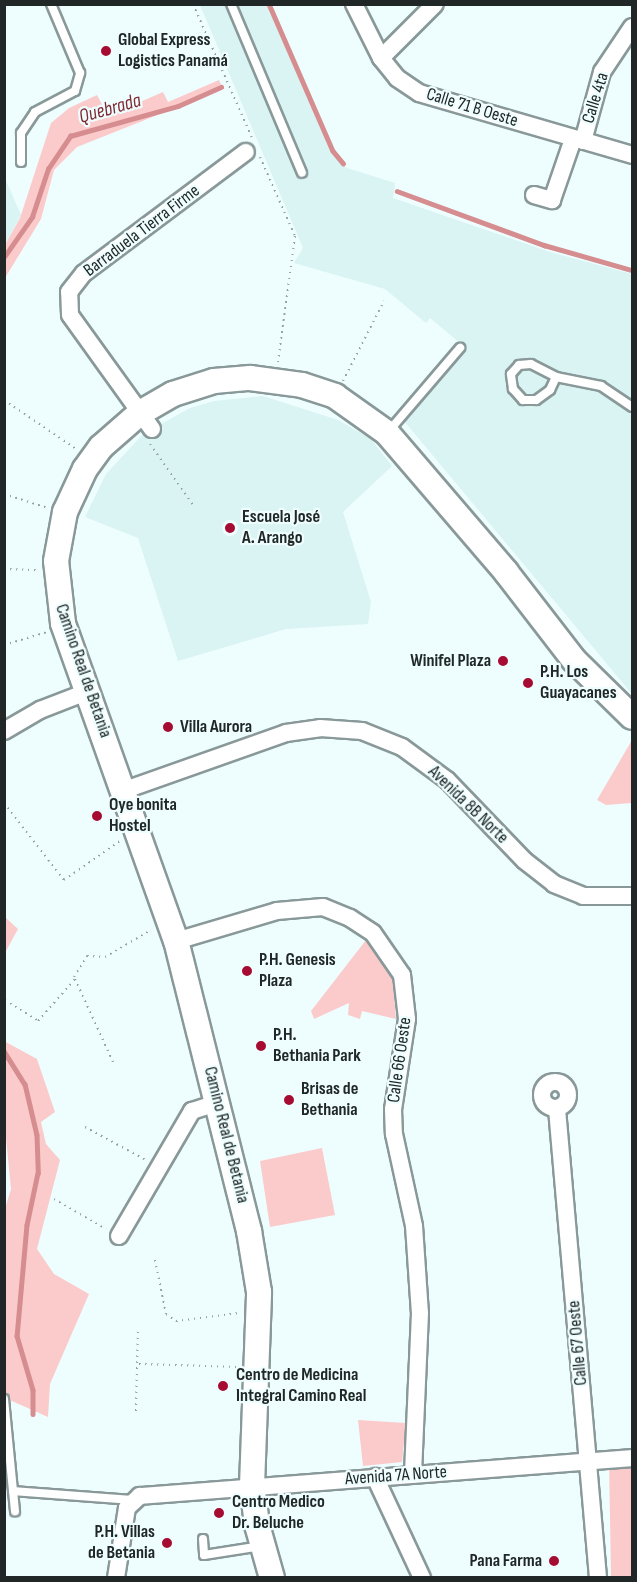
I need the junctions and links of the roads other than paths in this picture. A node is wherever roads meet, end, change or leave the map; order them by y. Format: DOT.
graph roads {
  1 [pos="51,4"];
  2 [pos="231,4"];
  3 [pos="354,4"];
  4 [pos="435,4"];
  5 [pos="633,27"];
  6 [pos="381,58"];
  7 [pos="578,140"];
  8 [pos="253,151"];
  9 [pos="633,155"];
  10 [pos="21,162"];
  11 [pos="302,173"];
  12 [pos="534,195"];
  13 [pos="460,348"];
  14 [pos="556,377"];
  15 [pos="633,406"];
  16 [pos="147,428"];
  17 [pos="387,433"];
  18 [pos="88,691"];
  19 [pos="633,717"];
  20 [pos="4,731"];
  21 [pos="125,790"];
  22 [pos="633,896"];
  23 [pos="176,941"];
  24 [pos="220,1102"];
  25 [pos="557,1108"];
  26 [pos="119,1236"];
  27 [pos="4,1399"];
  28 [pos="633,1458"];
  29 [pos="589,1461"];
  30 [pos="412,1475"];
  31 [pos="375,1477"];
  32 [pos="252,1486"];
  33 [pos="13,1491"];
  34 [pos="132,1500"];
  35 [pos="15,1511"];
  36 [pos="203,1539"];
  37 [pos="262,1546"];
  38 [pos="116,1578"];
  39 [pos="272,1578"];
  40 [pos="422,1578"];
  41 [pos="598,1578"];
  1 -- 10 [label="lane"];
  2 -- 11 [label="lane"];
  3 -- 6 [label="street, Calle 71 B Oeste"];
  4 -- 6 [label="street"];
  5 -- 7 [label="street, Calle 4ta"];
  6 -- 7 [label="street, Calle 71 B Oeste"];
  7 -- 9 [label="street, Calle 71 B Oeste"];
  7 -- 12 [label="street, Calle 4ta"];
  8 -- 16 [label="street, Barraduela Tierra Firme"];
  13 -- 17 [label="lane"];
  14 -- 14 [label="lane"];
  14 -- 15 [label="lane"];
  16 -- 17 [label="street, Camino Real de Betania"];
  16 -- 18 [label="street, Camino Real de Betania"];
  17 -- 19 [label="street, Camino Real de Betania"];
  18 -- 20 [label="street"];
  18 -- 21 [label="street, Camino Real de Betania"];
  21 -- 22 [label="street, Avenida 8B Norte"];
  21 -- 23 [label="street, Camino Real de Betania"];
  23 -- 24 [label="street, Camino Real de Betania"];
  23 -- 30 [label="street, Calle 66 Oeste"];
  24 -- 26 [label="street"];
  24 -- 32 [label="street, Camino Real de Betania"];
  25 -- 29 [label="street, Calle 67 Oeste"];
  27 -- 33 [label="lane"];
  28 -- 29 [label="street, Avenida 7A Norte"];
  29 -- 30 [label="street, Avenida 7A Norte"];
  29 -- 41 [label="street, Calle 67 Oeste"];
  30 -- 31 [label="street, Avenida 7A Norte"];
  31 -- 32 [label="street, Avenida 7A Norte"];
  31 -- 40 [label="street"];
  32 -- 34 [label="street, Avenida 7A Norte"];
  32 -- 37 [label="street, Camino Real de Betania"];
  33 -- 34 [label="lane"];
  33 -- 35 [label="lane"];
  34 -- 38 [label="street"];
  36 -- 37 [label="lane"];
  37 -- 39 [label="street, Camino Real de Betania"];
}
